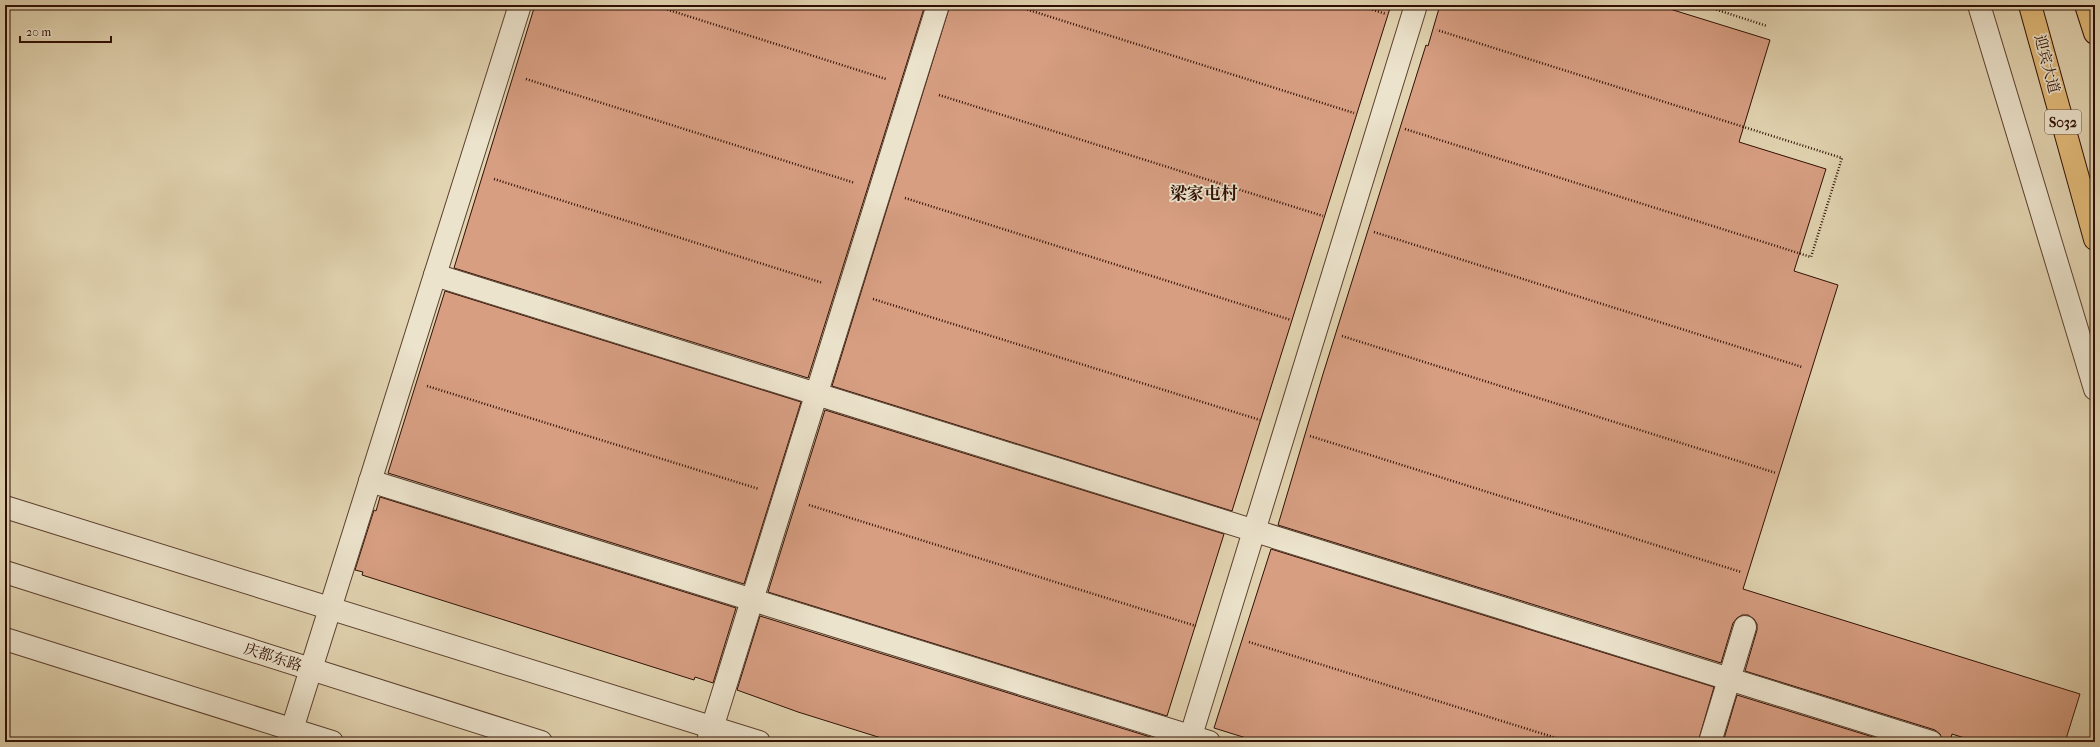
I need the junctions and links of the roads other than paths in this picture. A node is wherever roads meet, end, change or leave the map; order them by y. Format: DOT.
graph roads {
  1 [pos="520,5"];
  2 [pos="938,5"];
  3 [pos="1979,5"];
  4 [pos="2030,5"];
  5 [pos="2086,5"];
  6 [pos="1414,13"];
  7 [pos="2095,33"];
  8 [pos="2095,239"];
  9 [pos="435,275"];
  10 [pos="2095,389"];
  11 [pos="817,394"];
  12 [pos="370,481"];
  13 [pos="5,507"];
  14 [pos="1254,530"];
  15 [pos="5,572"];
  16 [pos="752,600"];
  17 [pos="330,608"];
  18 [pos="1745,627"];
  19 [pos="5,639"];
  20 [pos="311,669"];
  21 [pos="1729,679"];
  22 [pos="710,735"];
  23 [pos="290,736"];
  24 [pos="1196,740"];
  25 [pos="332,742"];
  26 [pos="541,742"];
  27 [pos="759,742"];
  28 [pos="1710,742"];
  29 [pos="1932,742"];
  1 -- 9 [label="street"];
  2 -- 11 [label="street"];
  3 -- 10 [label="street"];
  4 -- 8 [label="main road, 迎宾大道 / S032"];
  5 -- 7 [label="main road"];
  6 -- 14 [label="street"];
  9 -- 11 [label="street"];
  9 -- 12 [label="street"];
  11 -- 14 [label="street"];
  11 -- 16 [label="street"];
  12 -- 16 [label="street"];
  12 -- 17 [label="street"];
  13 -- 17 [label="street"];
  14 -- 21 [label="street"];
  14 -- 24 [label="street"];
  15 -- 20 [label="street, 庆都东路"];
  16 -- 22 [label="street"];
  16 -- 24 [label="street"];
  17 -- 20 [label="street"];
  17 -- 22 [label="street"];
  18 -- 21 [label="street"];
  19 -- 23 [label="street"];
  20 -- 23 [label="street"];
  20 -- 26 [label="street, 庆都东路"];
  21 -- 28 [label="street"];
  21 -- 29 [label="street"];
  22 -- 27 [label="street"];
  23 -- 25 [label="street"];
}
